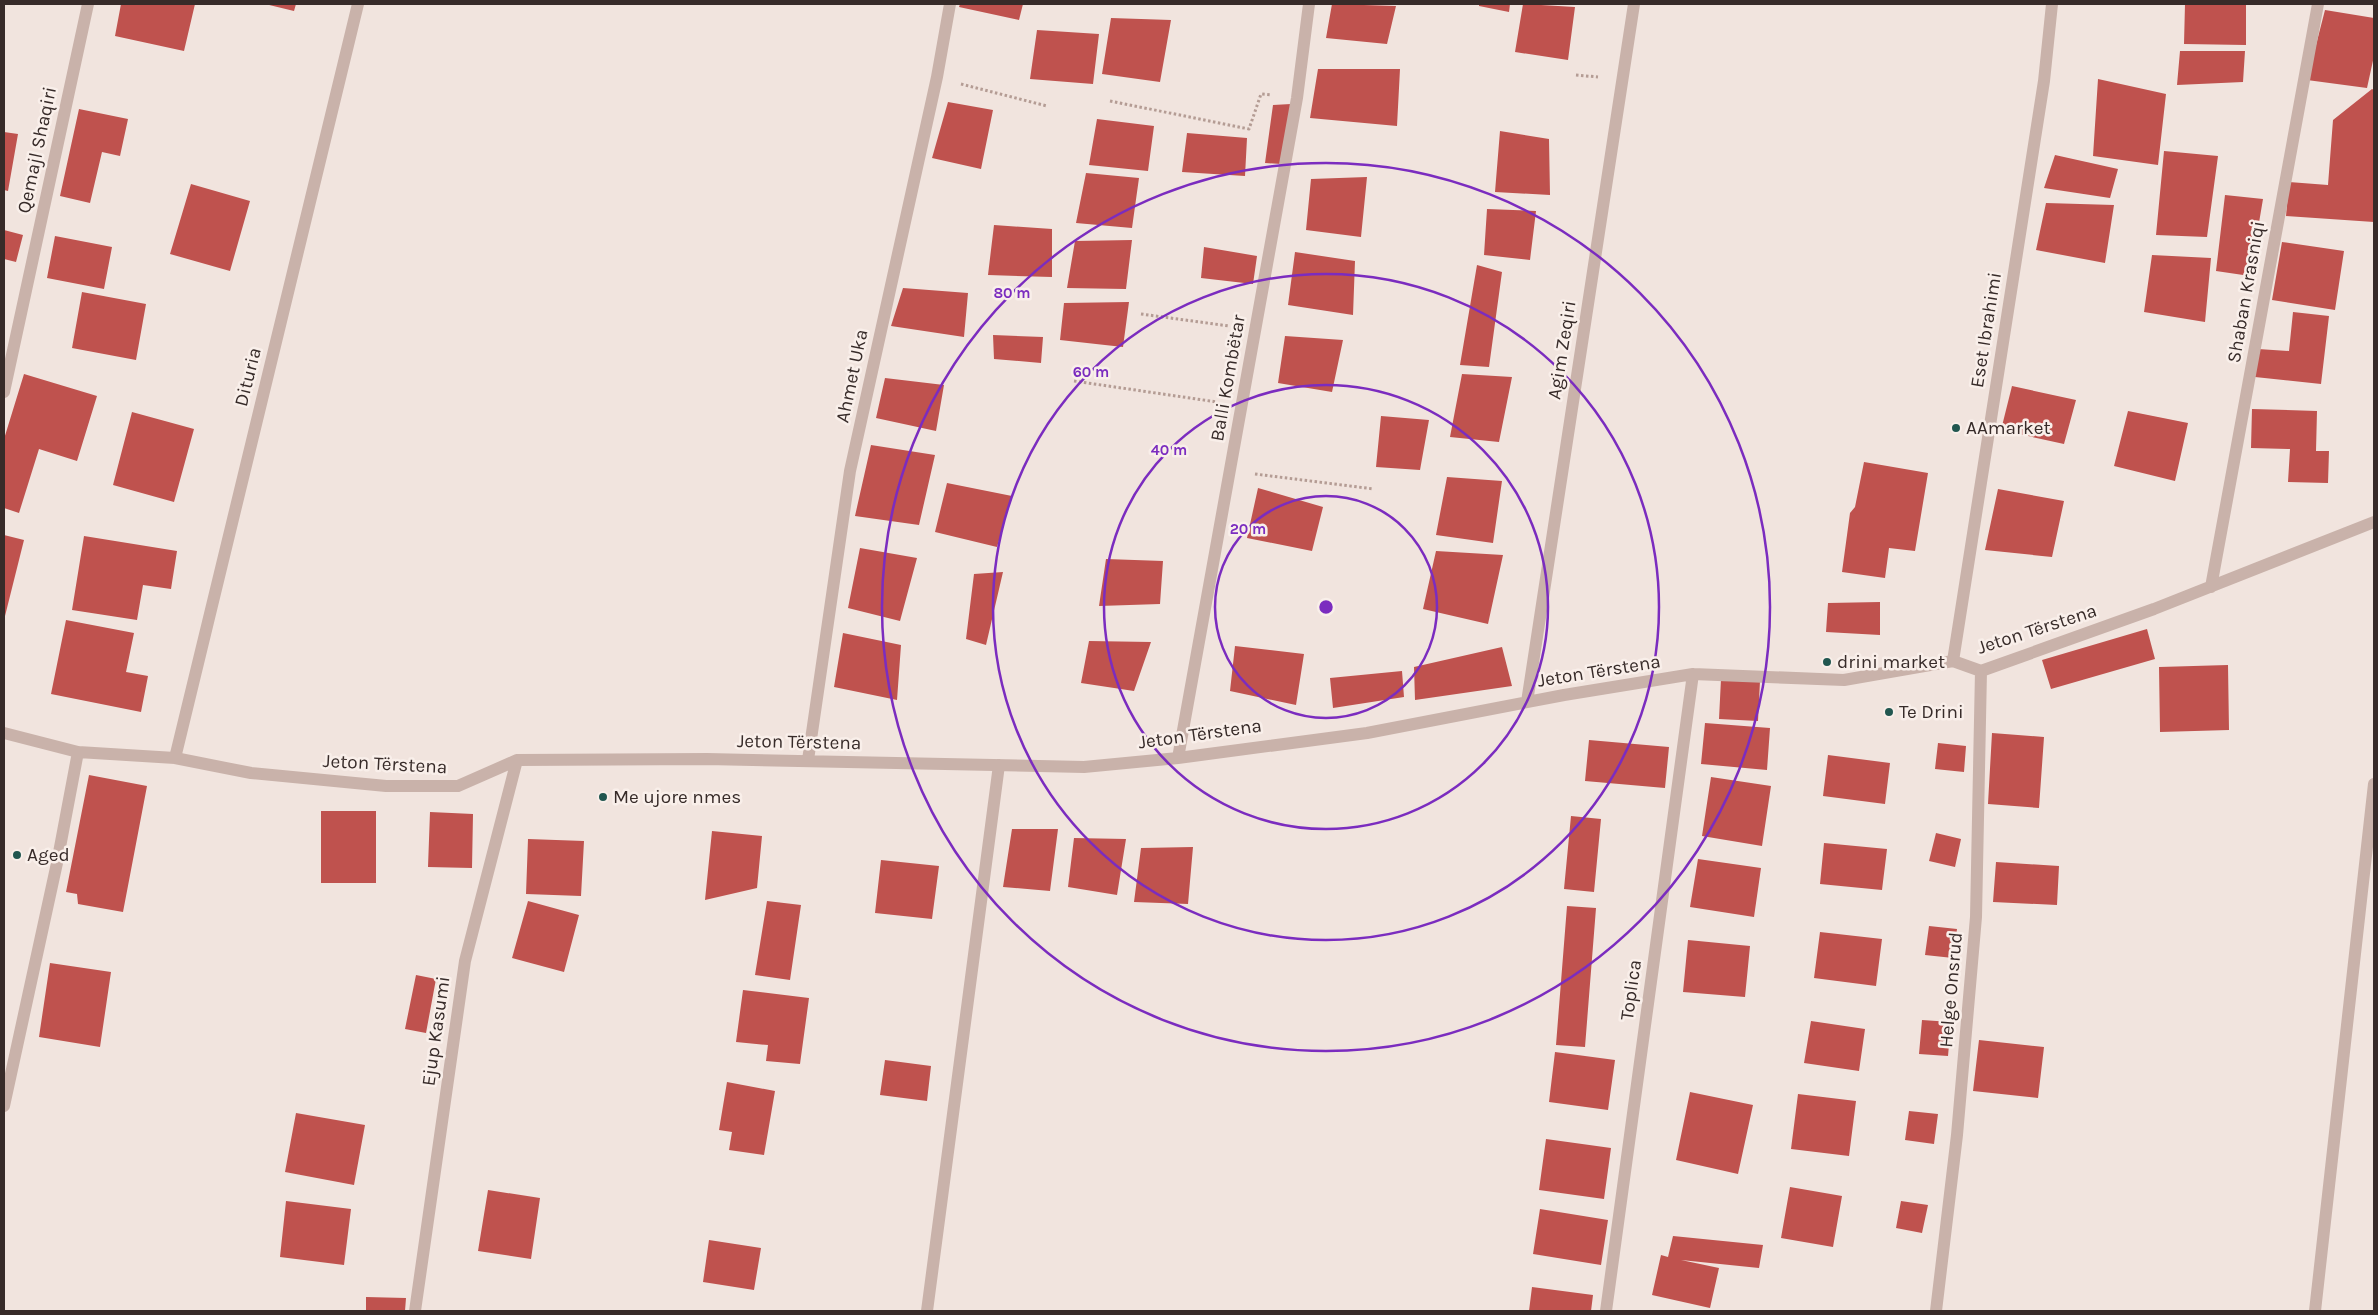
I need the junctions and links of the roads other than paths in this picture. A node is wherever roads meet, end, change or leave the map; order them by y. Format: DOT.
graph roads {
  1 [pos="88,4"];
  2 [pos="358,4"];
  3 [pos="950,4"];
  4 [pos="1309,4"];
  5 [pos="1634,4"];
  6 [pos="2052,4"];
  7 [pos="2318,4"];
  8 [pos="4,392"];
  9 [pos="2374,522"];
  10 [pos="2211,587"];
  11 [pos="1953,662"];
  12 [pos="1981,671"];
  13 [pos="1693,674"];
  14 [pos="1527,702"];
  15 [pos="4,733"];
  16 [pos="78,752"];
  17 [pos="175,758"];
  18 [pos="1178,758"];
  19 [pos="517,760"];
  20 [pos="808,760"];
  21 [pos="999,765"];
  22 [pos="2374,784"];
  23 [pos="4,1106"];
  24 [pos="415,1311"];
  25 [pos="927,1311"];
  26 [pos="1606,1311"];
  27 [pos="1936,1311"];
  28 [pos="2315,1311"];
  1 -- 8 [label="street, Qemajl Shaqiri"];
  2 -- 17 [label="street, Dituria"];
  3 -- 20 [label="street, Ahmet Uka"];
  4 -- 18 [label="street, Balli Kombëtar"];
  5 -- 14 [label="street, Agim Zeqiri"];
  6 -- 11 [label="street, Eset Ibrahimi"];
  7 -- 10 [label="street, Shaban Krasniqi"];
  9 -- 10 [label="street, Jeton Tërstena"];
  10 -- 12 [label="street, Jeton Tërstena"];
  11 -- 12 [label="street, Jeton Tërstena"];
  11 -- 13 [label="street, Jeton Tërstena"];
  12 -- 27 [label="street, Helge Onsrud"];
  13 -- 14 [label="street, Jeton Tërstena"];
  13 -- 26 [label="street, Toplica"];
  14 -- 18 [label="street, Jeton Tërstena"];
  15 -- 16 [label="street, Jeton Tërstena"];
  16 -- 17 [label="street, Jeton Tërstena"];
  16 -- 23 [label="street"];
  17 -- 19 [label="street, Jeton Tërstena"];
  18 -- 21 [label="street, Jeton Tërstena"];
  19 -- 20 [label="street, Jeton Tërstena"];
  19 -- 24 [label="street, Ejup Kasumi"];
  20 -- 21 [label="street, Jeton Tërstena"];
  21 -- 25 [label="street"];
  22 -- 28 [label="street"];
}
